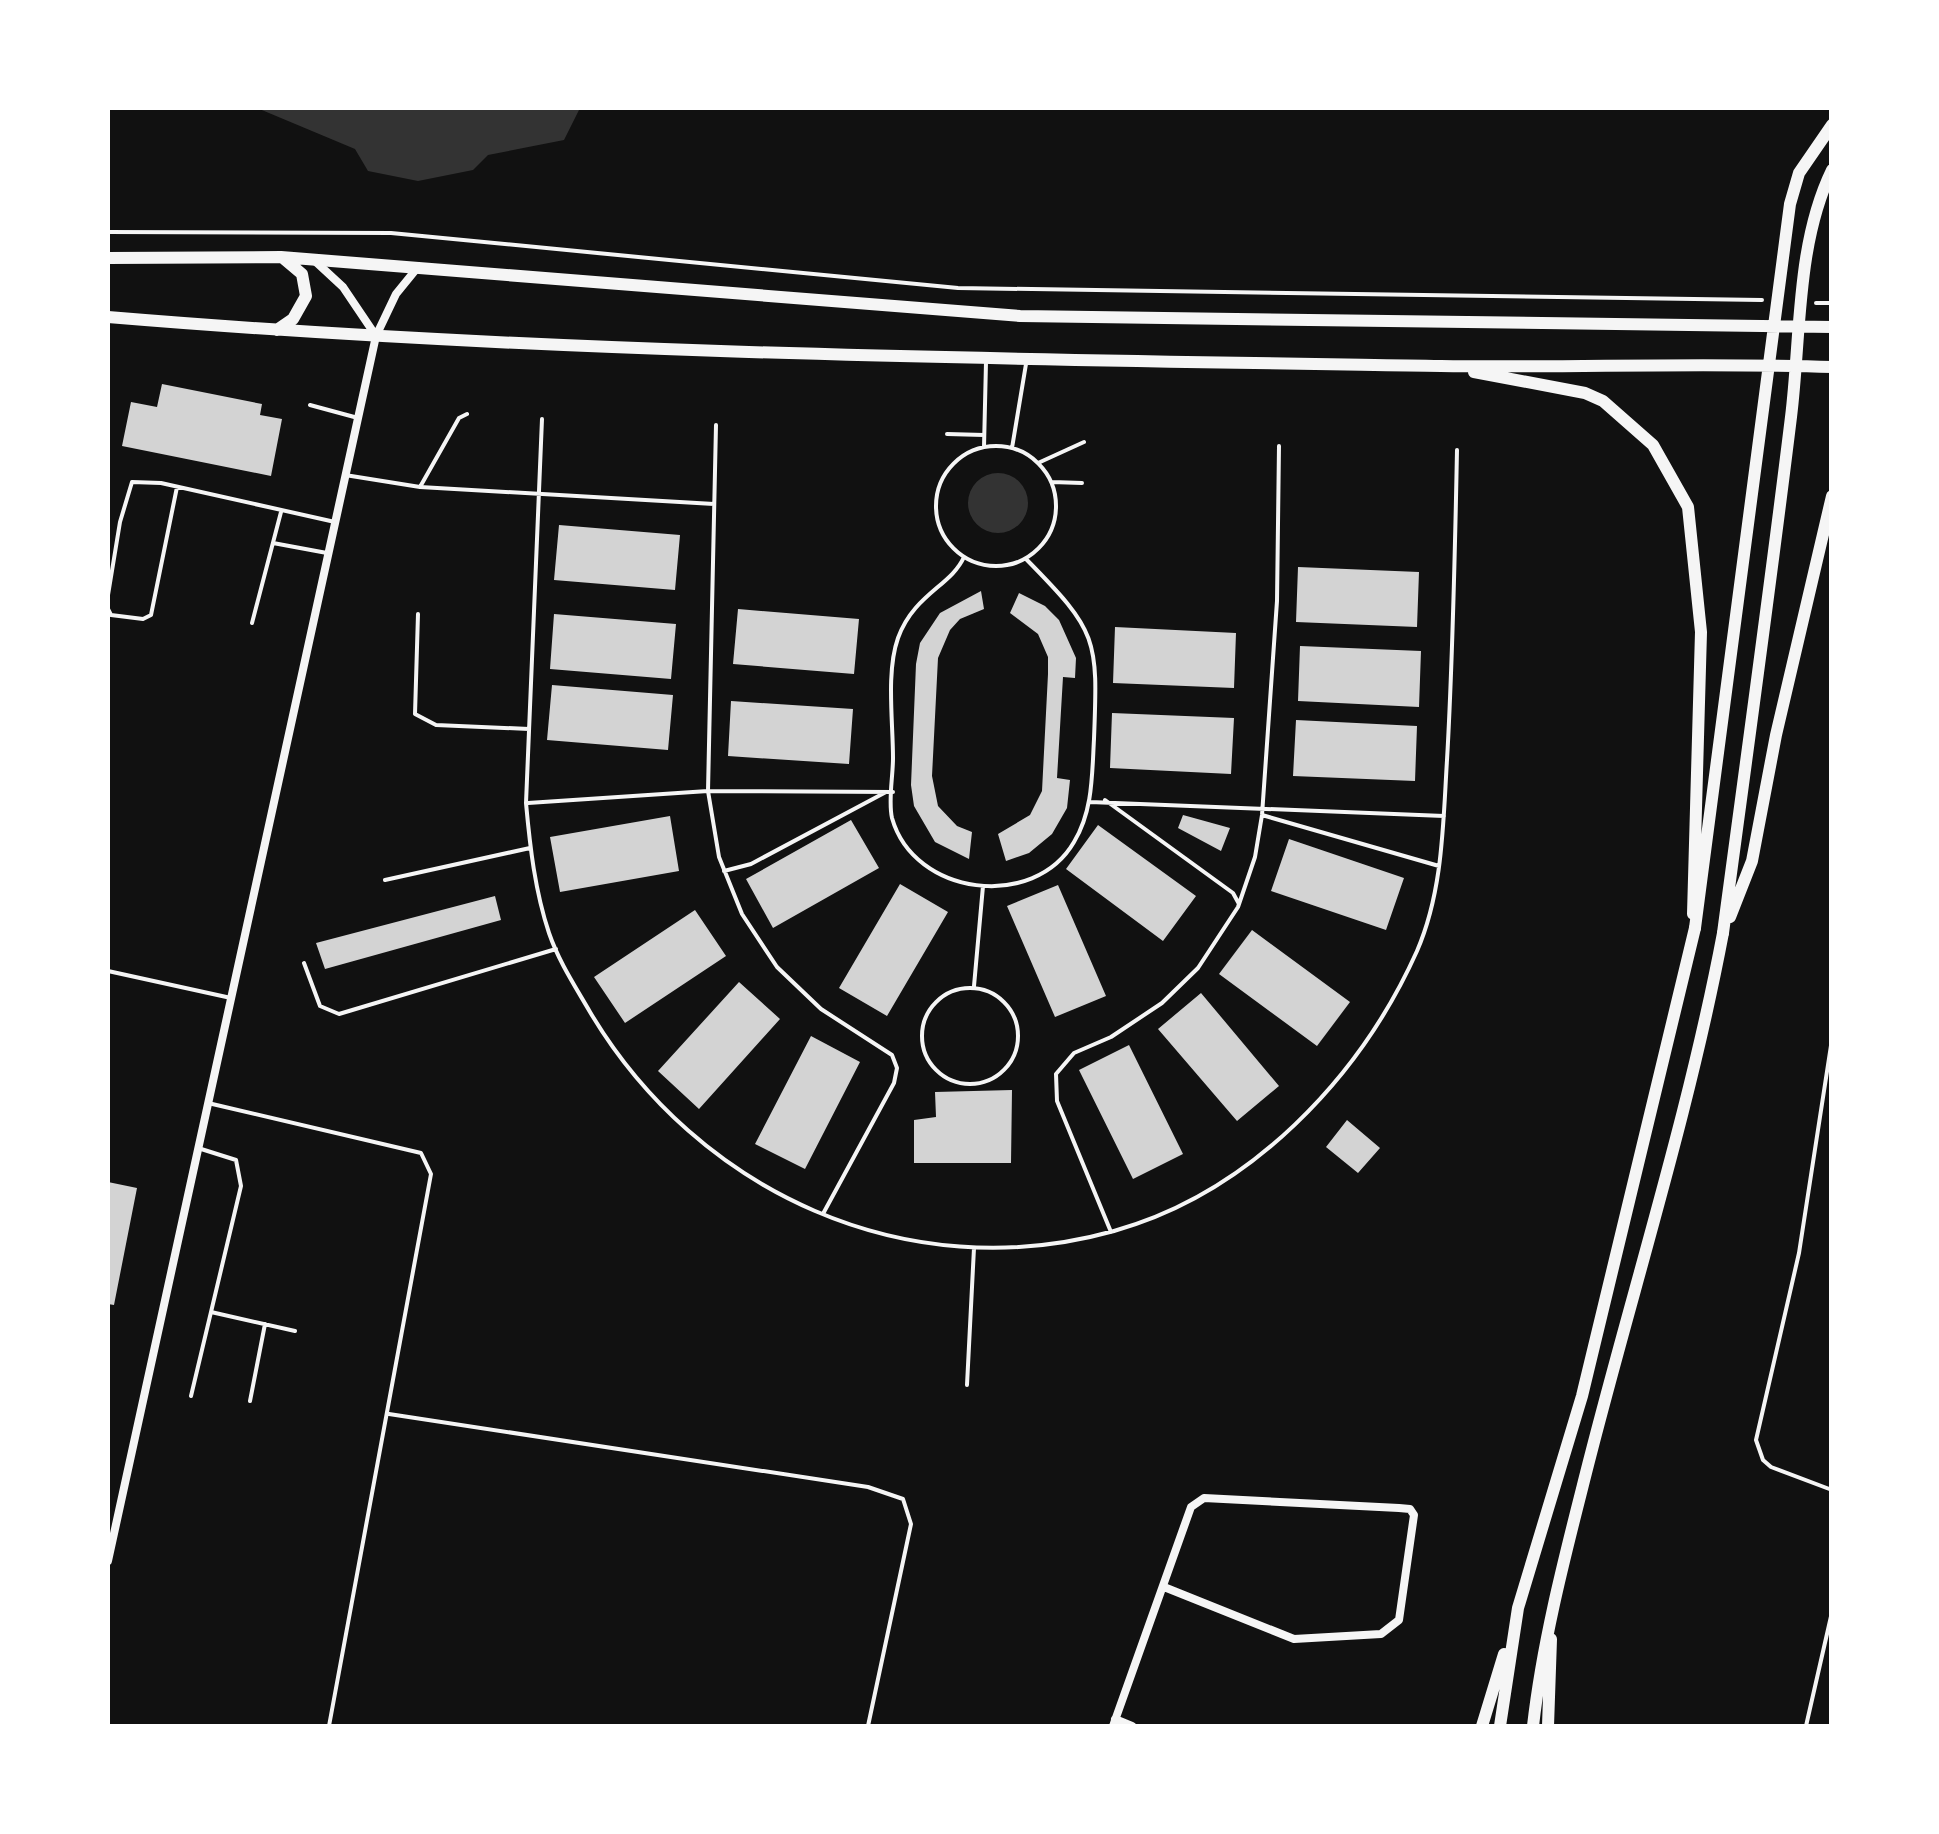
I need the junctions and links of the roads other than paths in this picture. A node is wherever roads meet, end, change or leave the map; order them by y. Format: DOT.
graph roads {
  1 [pos="1832,126"];
  2 [pos="1832,170"];
  3 [pos="281,257"];
  4 [pos="108,258"];
  5 [pos="314,260"];
  6 [pos="418,267"];
  7 [pos="108,317"];
  8 [pos="1832,327"];
  9 [pos="275,331"];
  10 [pos="376,336"];
  11 [pos="986,357"];
  12 [pos="1027,358"];
  13 [pos="1447,366"];
  14 [pos="1832,367"];
  15 [pos="310,406"];
  16 [pos="467,414"];
  17 [pos="358,418"];
  18 [pos="542,419"];
  19 [pos="716,426"];
  20 [pos="947,434"];
  21 [pos="984,435"];
  22 [pos="1084,442"];
  23 [pos="1279,446"];
  24 [pos="984,447"];
  25 [pos="1012,448"];
  26 [pos="1457,450"];
  27 [pos="1038,463"];
  28 [pos="346,475"];
  29 [pos="1052,482"];
  30 [pos="1082,483"];
  31 [pos="177,487"];
  32 [pos="420,487"];
  33 [pos="540,494"];
  34 [pos="1832,496"];
  35 [pos="714,504"];
  36 [pos="280,512"];
  37 [pos="335,522"];
  38 [pos="273,542"];
  39 [pos="330,553"];
  40 [pos="964,557"];
  41 [pos="1026,559"];
  42 [pos="108,595"];
  43 [pos="108,609"];
  44 [pos="418,614"];
  45 [pos="252,622"];
  46 [pos="108,649"];
  47 [pos="108,677"];
  48 [pos="529,728"];
  49 [pos="108,746"];
  50 [pos="108,766"];
  51 [pos="708,791"];
  52 [pos="890,791"];
  53 [pos="1105,800"];
  54 [pos="1089,802"];
  55 [pos="526,803"];
  56 [pos="1263,808"];
  57 [pos="1262,815"];
  58 [pos="1444,816"];
  59 [pos="530,848"];
  60 [pos="1439,866"];
  61 [pos="724,871"];
  62 [pos="385,880"];
  63 [pos="983,886"];
  64 [pos="1239,904"];
  65 [pos="1695,928"];
  66 [pos="1723,933"];
  67 [pos="556,949"];
  68 [pos="304,963"];
  69 [pos="108,970"];
  70 [pos="974,987"];
  71 [pos="231,998"];
  72 [pos="1832,1039"];
  73 [pos="208,1103"];
  74 [pos="198,1148"];
  75 [pos="824,1212"];
  76 [pos="1111,1232"];
  77 [pos="974,1248"];
  78 [pos="211,1312"];
  79 [pos="265,1324"];
  80 [pos="294,1331"];
  81 [pos="967,1385"];
  82 [pos="191,1396"];
  83 [pos="250,1401"];
  84 [pos="387,1414"];
  85 [pos="1832,1490"];
  86 [pos="108,1561"];
  87 [pos="1164,1587"];
  88 [pos="1518,1608"];
  89 [pos="1552,1610"];
  90 [pos="1832,1612"];
  91 [pos="1114,1723"];
  92 [pos="329,1726"];
  93 [pos="868,1726"];
  94 [pos="1132,1726"];
  95 [pos="1482,1726"];
  96 [pos="1500,1726"];
  97 [pos="1533,1726"];
  98 [pos="1548,1726"];
  99 [pos="1806,1726"];
  1 -- 65 [label="main road"];
  2 -- 66 [label="main road"];
  3 -- 4 [label="main road"];
  3 -- 5 [label="main road"];
  3 -- 9 [label="main road"];
  5 -- 6 [label="main road"];
  5 -- 10 [label="street"];
  6 -- 8 [label="main road"];
  6 -- 10 [label="street"];
  7 -- 9 [label="main road"];
  9 -- 10 [label="main road"];
  10 -- 11 [label="main road"];
  10 -- 17 [label="street"];
  11 -- 12 [label="main road"];
  11 -- 21 [label="lane"];
  12 -- 13 [label="main road"];
  12 -- 25 [label="lane"];
  13 -- 14 [label="main road"];
  13 -- 65 [label="main road"];
  15 -- 17 [label="lane"];
  16 -- 32 [label="lane"];
  17 -- 28 [label="street"];
  18 -- 33 [label="lane"];
  19 -- 35 [label="lane"];
  20 -- 21 [label="lane"];
  21 -- 24 [label="lane"];
  22 -- 27 [label="lane"];
  23 -- 56 [label="lane"];
  24 -- 25 [label="lane"];
  24 -- 40 [label="lane"];
  25 -- 27 [label="lane"];
  26 -- 58 [label="lane"];
  27 -- 29 [label="lane"];
  28 -- 32 [label="lane"];
  28 -- 37 [label="street"];
  29 -- 30 [label="lane"];
  29 -- 41 [label="lane"];
  31 -- 36 [label="lane"];
  31 -- 42 [label="lane"];
  31 -- 43 [label="lane"];
  32 -- 33 [label="lane"];
  33 -- 35 [label="lane"];
  33 -- 48 [label="lane"];
  34 -- 66 [label="main road"];
  35 -- 51 [label="lane"];
  36 -- 37 [label="lane"];
  36 -- 38 [label="lane"];
  37 -- 39 [label="street"];
  38 -- 39 [label="lane"];
  38 -- 45 [label="lane"];
  39 -- 71 [label="street"];
  40 -- 41 [label="lane"];
  40 -- 52 [label="lane"];
  41 -- 54 [label="lane"];
  44 -- 48 [label="lane"];
  46 -- 47 [label="lane"];
  48 -- 55 [label="lane"];
  49 -- 50 [label="lane"];
  51 -- 52 [label="lane"];
  51 -- 55 [label="lane"];
  51 -- 61 [label="lane"];
  52 -- 61 [label="lane"];
  52 -- 63 [label="lane"];
  53 -- 54 [label="lane"];
  53 -- 56 [label="lane"];
  53 -- 64 [label="lane"];
  54 -- 63 [label="lane"];
  55 -- 59 [label="lane"];
  56 -- 57 [label="lane"];
  56 -- 58 [label="lane"];
  57 -- 60 [label="lane"];
  57 -- 64 [label="lane"];
  58 -- 60 [label="lane"];
  59 -- 62 [label="lane"];
  59 -- 67 [label="lane"];
  60 -- 76 [label="lane"];
  61 -- 75 [label="lane"];
  63 -- 70 [label="lane"];
  64 -- 76 [label="lane"];
  65 -- 88 [label="main road"];
  66 -- 89 [label="main road"];
  67 -- 68 [label="lane"];
  67 -- 75 [label="lane"];
  69 -- 71 [label="lane"];
  70 -- 70 [label="lane"];
  71 -- 73 [label="street"];
  72 -- 85 [label="lane"];
  73 -- 74 [label="street"];
  73 -- 84 [label="lane"];
  74 -- 78 [label="lane"];
  74 -- 86 [label="street"];
  75 -- 77 [label="lane"];
  76 -- 77 [label="lane"];
  77 -- 81 [label="lane"];
  78 -- 79 [label="lane"];
  78 -- 82 [label="lane"];
  79 -- 80 [label="lane"];
  79 -- 83 [label="lane"];
  84 -- 92 [label="lane"];
  84 -- 93 [label="lane"];
  87 -- 87 [label="street"];
  87 -- 91 [label="street"];
  88 -- 95 [label="main road"];
  88 -- 96 [label="main road"];
  89 -- 97 [label="main road"];
  89 -- 98 [label="main road"];
  90 -- 99 [label="lane"];
  91 -- 94 [label="street"];
}
